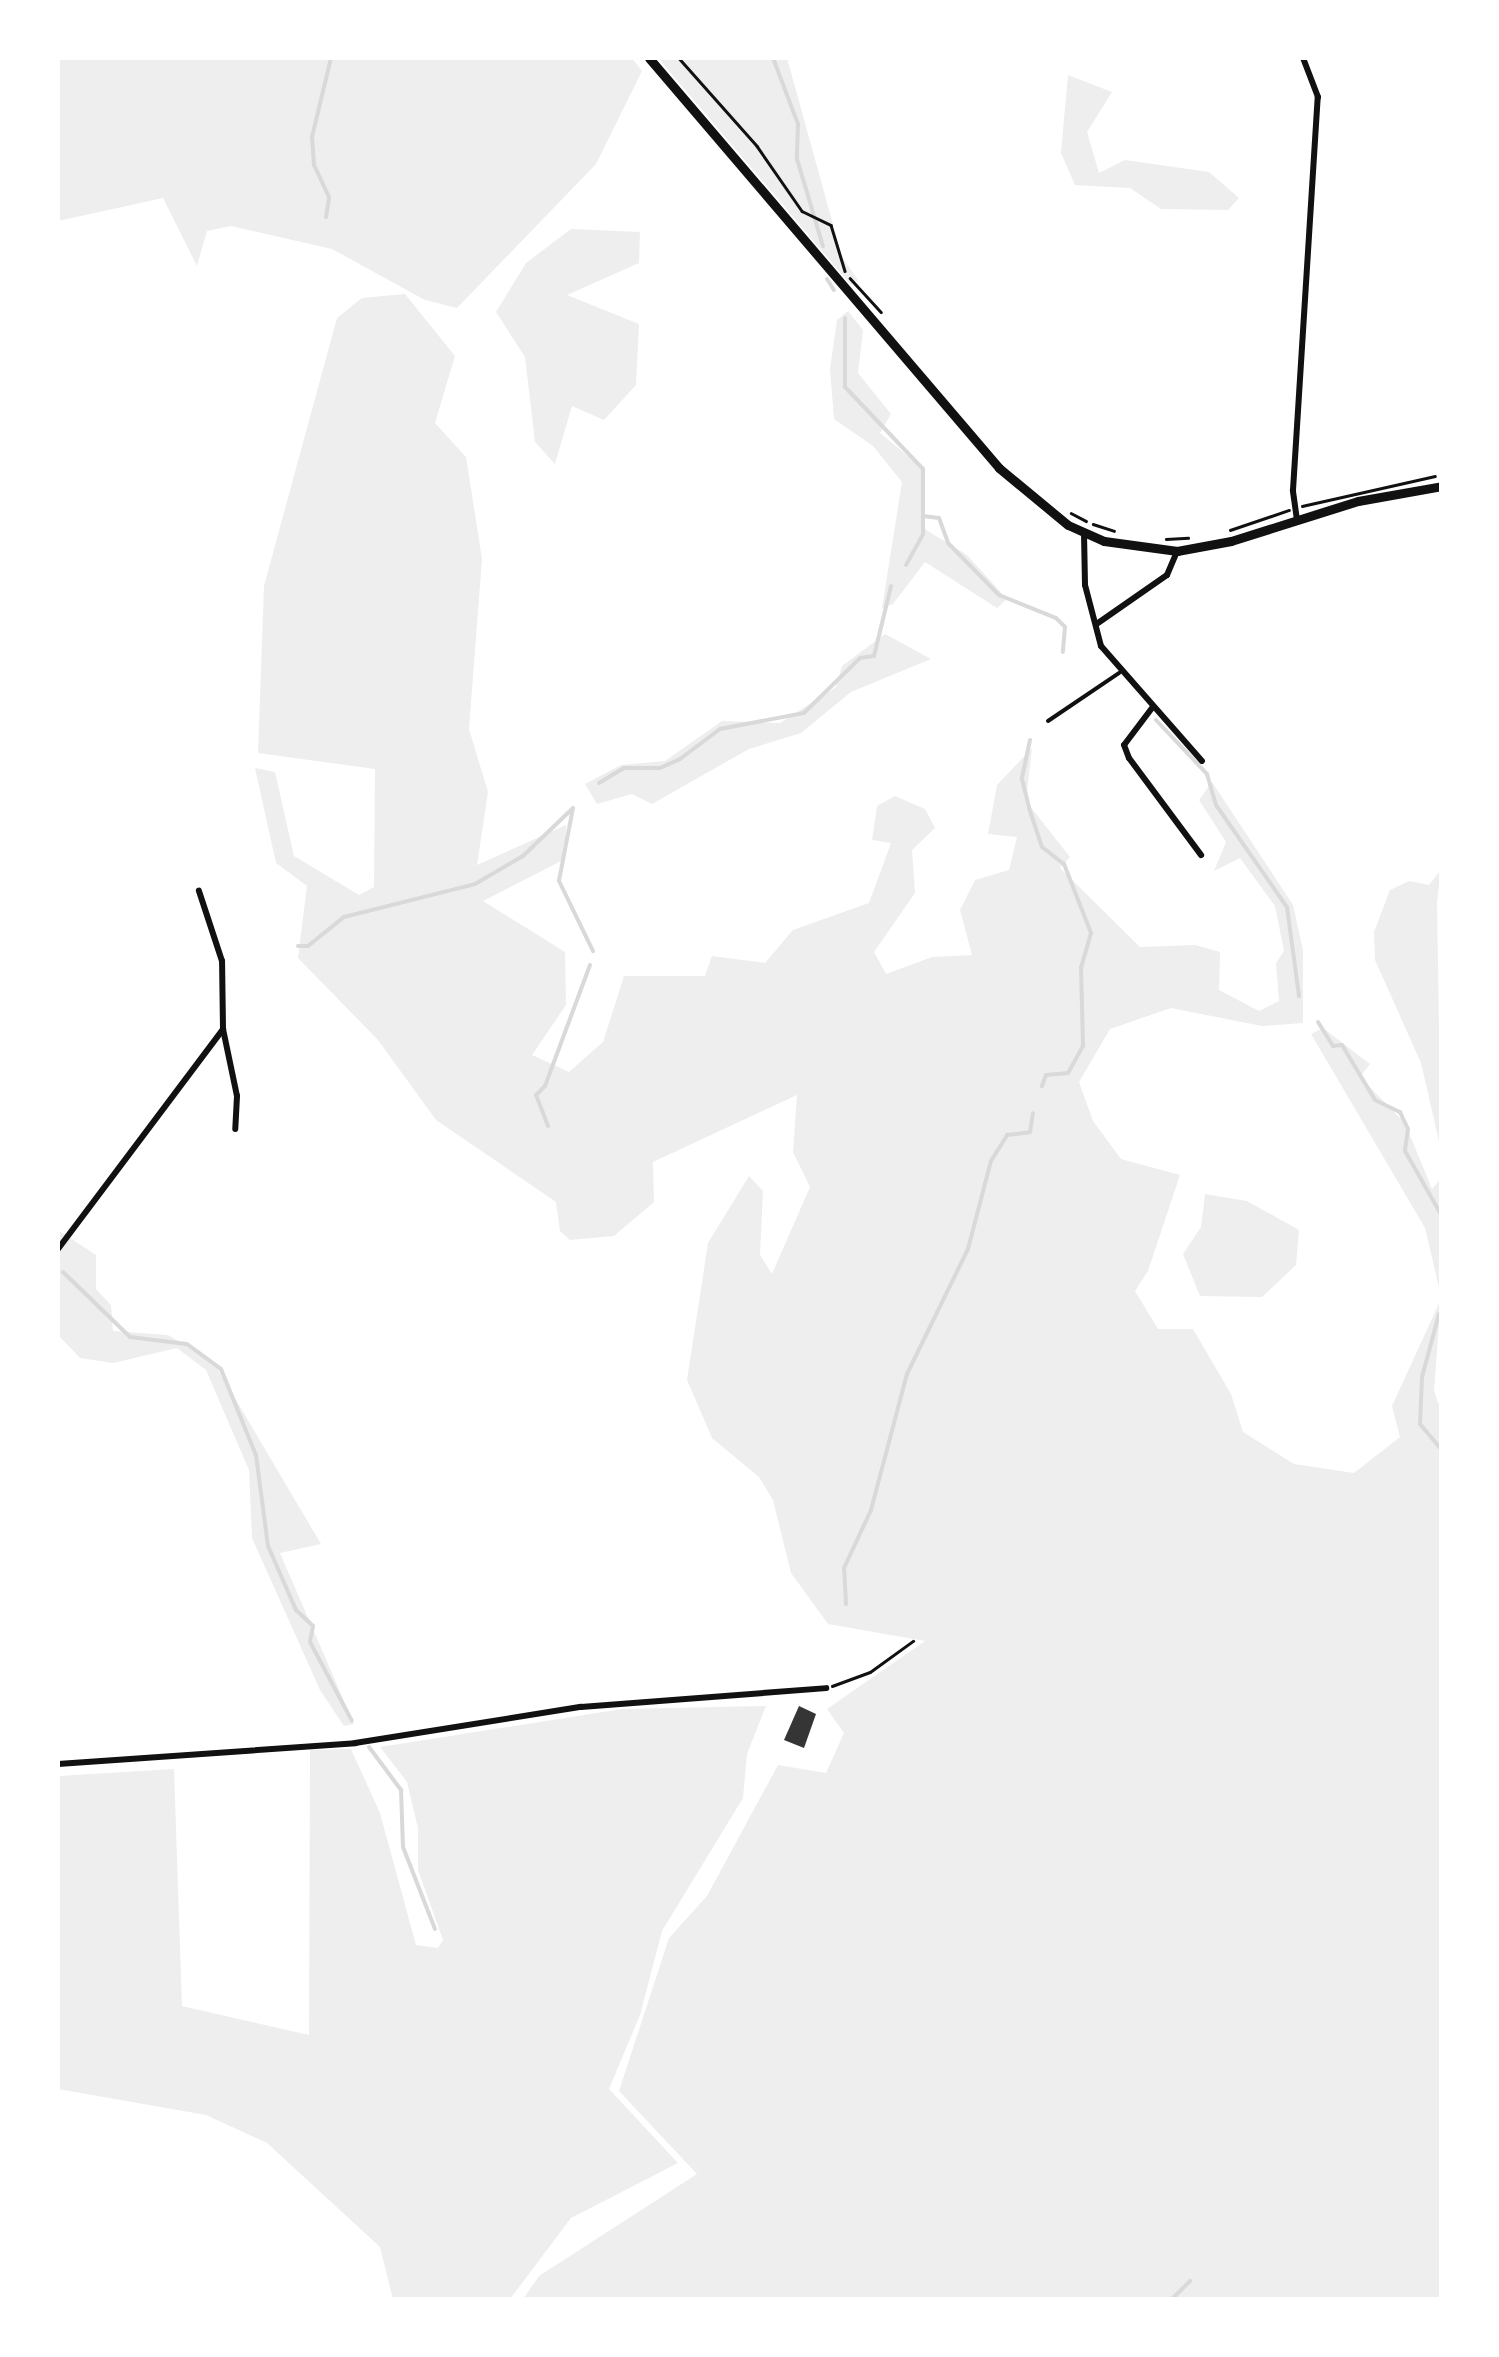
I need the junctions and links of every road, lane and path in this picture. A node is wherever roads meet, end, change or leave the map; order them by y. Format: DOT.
graph roads {
  1 [pos="650,58"];
  2 [pos="679,58"];
  3 [pos="1303,58"];
  4 [pos="885,318"];
  5 [pos="1442,486"];
  6 [pos="1061,507"];
  7 [pos="1296,514"];
  8 [pos="1229,530"];
  9 [pos="1084,533"];
  10 [pos="1120,533"];
  11 [pos="1197,537"];
  12 [pos="1153,538"];
  13 [pos="1177,550"];
  14 [pos="1098,623"];
  15 [pos="1119,673"];
  16 [pos="1152,708"];
  17 [pos="1048,721"];
  18 [pos="1202,761"];
  19 [pos="1201,856"];
  20 [pos="199,891"];
  21 [pos="222,1029"];
  22 [pos="236,1128"];
  23 [pos="58,1250"];
  24 [pos="913,1640"];
  25 [pos="826,1688"];
  26 [pos="58,1764"];
  1 -- 9 [label="main road"];
  2 -- 4 [label="path"];
  3 -- 7 [label="street"];
  5 -- 7 [label="main road"];
  6 -- 10 [label="path"];
  7 -- 8 [label="path"];
  7 -- 13 [label="main road"];
  9 -- 13 [label="main road"];
  9 -- 14 [label="street"];
  11 -- 12 [label="path"];
  13 -- 14 [label="street"];
  14 -- 15 [label="street"];
  15 -- 16 [label="street"];
  15 -- 17 [label="lane"];
  16 -- 18 [label="street"];
  16 -- 19 [label="street"];
  20 -- 21 [label="street"];
  21 -- 22 [label="street"];
  21 -- 23 [label="street"];
  24 -- 25 [label="path"];
  25 -- 26 [label="street"];
}
